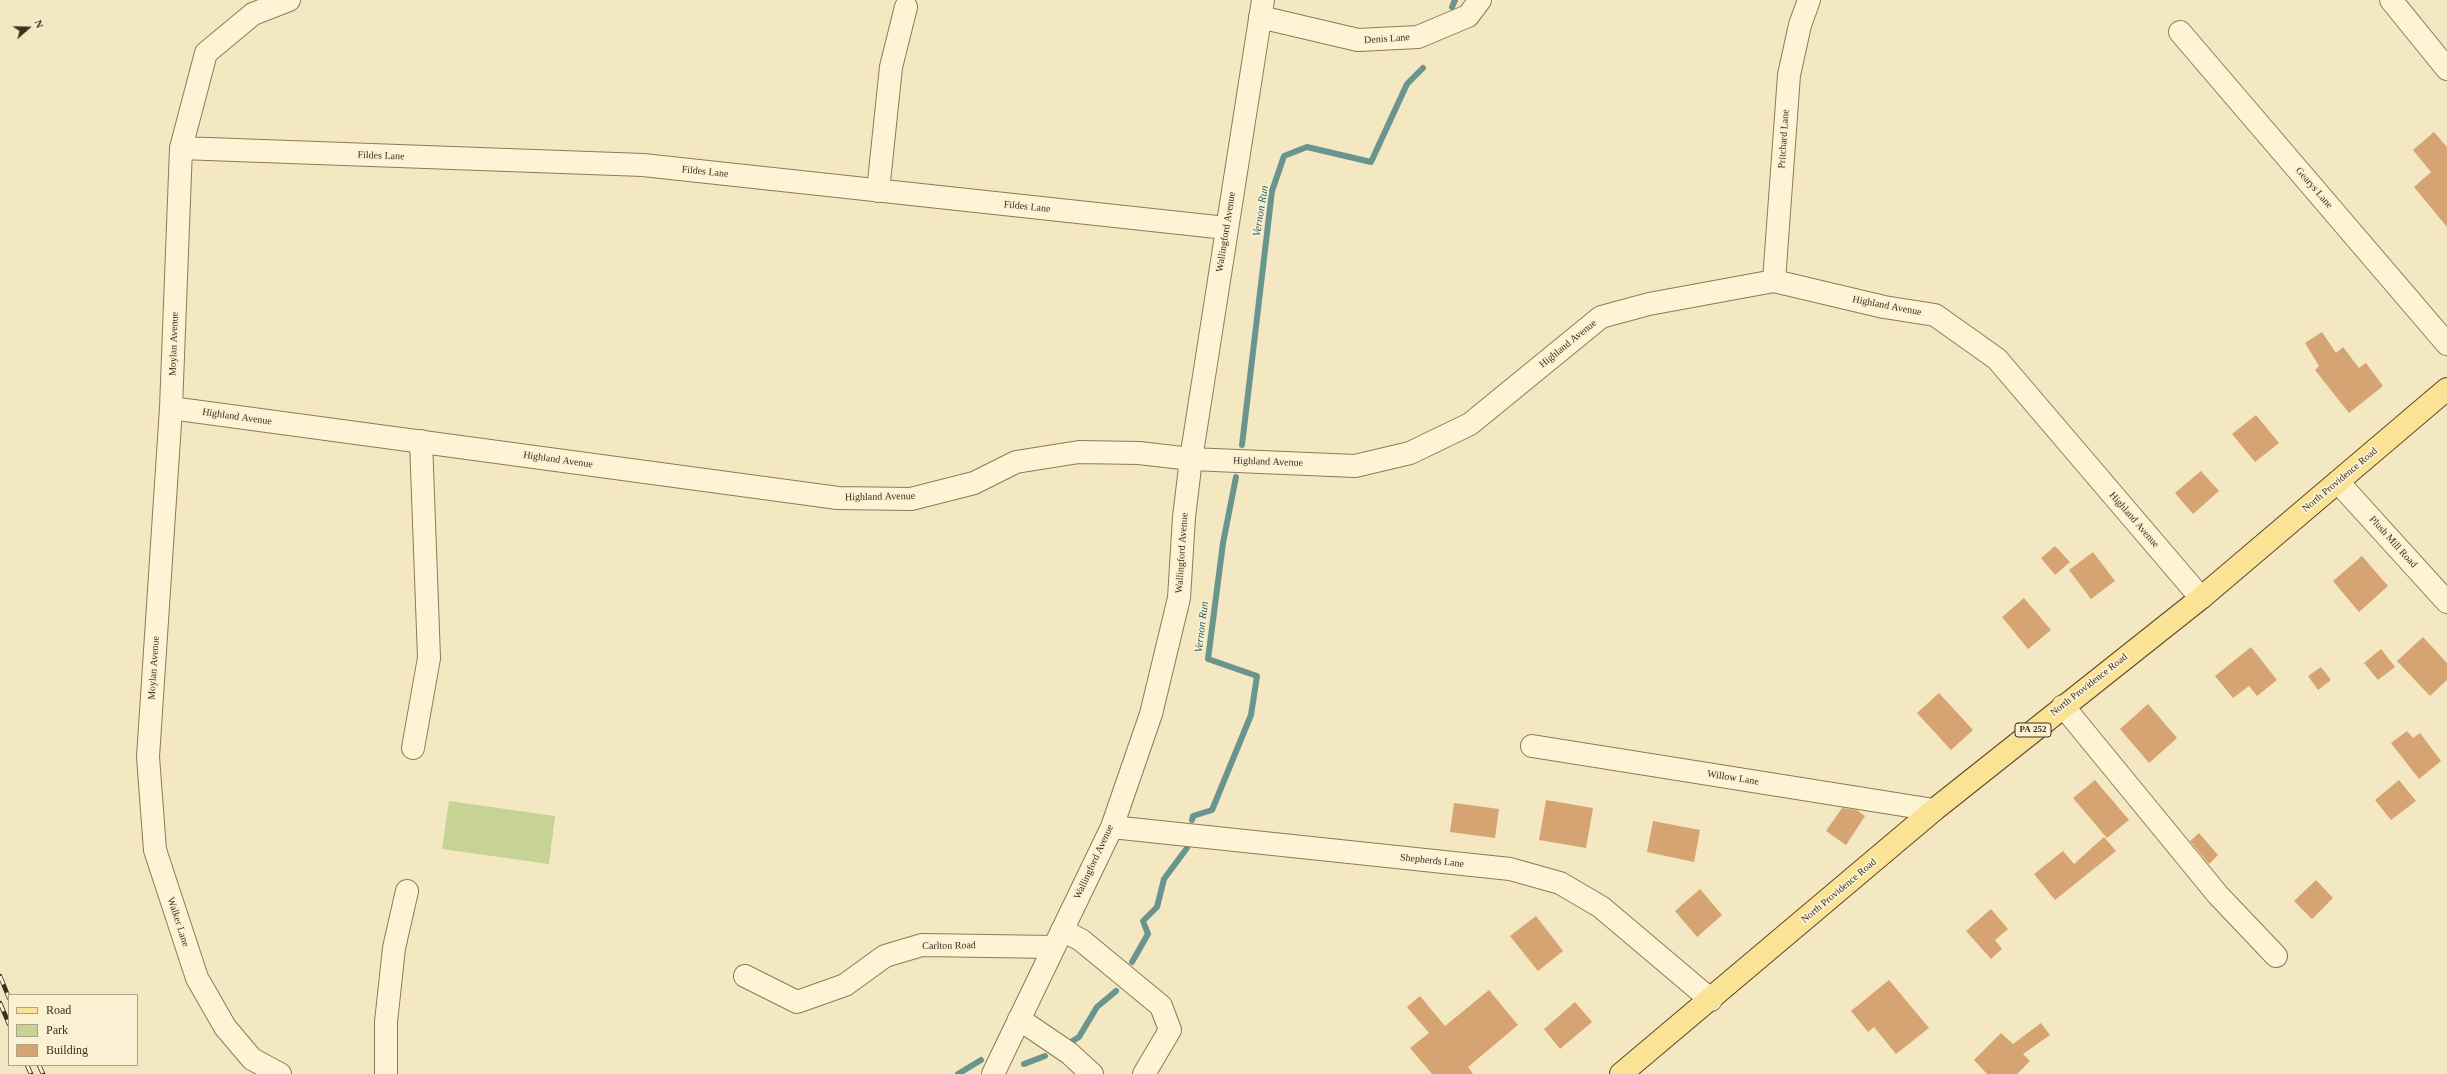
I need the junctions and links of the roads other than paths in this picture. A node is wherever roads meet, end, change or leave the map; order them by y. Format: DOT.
graph roads {
  1 [pos="289,0"];
  2 [pos="1480,0"];
  3 [pos="1809,0"];
  4 [pos="2391,0"];
  5 [pos="906,7"];
  6 [pos="1262,9"];
  7 [pos="2180,32"];
  8 [pos="2447,69"];
  9 [pos="181,148"];
  10 [pos="878,190"];
  11 [pos="1226,228"];
  12 [pos="1774,282"];
  13 [pos="2447,344"];
  14 [pos="2447,389"];
  15 [pos="171,408"];
  16 [pos="421,441"];
  17 [pos="1191,459"];
  18 [pos="2338,482"];
  19 [pos="2201,598"];
  20 [pos="2447,602"];
  21 [pos="2063,706"];
  22 [pos="149,737"];
  23 [pos="1532,746"];
  24 [pos="413,748"];
  25 [pos="1934,810"];
  26 [pos="1112,827"];
  27 [pos="407,891"];
  28 [pos="1058,938"];
  29 [pos="2276,956"];
  30 [pos="745,976"];
  31 [pos="1711,1000"];
  32 [pos="1019,1019"];
  33 [pos="280,1074"];
  34 [pos="386,1074"];
  35 [pos="993,1074"];
  36 [pos="1092,1074"];
  37 [pos="1144,1074"];
  38 [pos="1621,1074"];
  1 -- 9 [label="street, Moylan Avenue"];
  2 -- 6 [label="street, Denis Lane"];
  3 -- 12 [label="street, Pritchard Lane"];
  4 -- 8 [label="street"];
  5 -- 10 [label="street"];
  6 -- 11 [label="street, Wallingford Avenue"];
  7 -- 13 [label="street, Gearys Lane"];
  9 -- 10 [label="street, Fildes Lane"];
  9 -- 15 [label="street, Moylan Avenue"];
  10 -- 11 [label="street, Fildes Lane"];
  11 -- 17 [label="street, Wallingford Avenue"];
  12 -- 17 [label="street, Highland Avenue"];
  12 -- 19 [label="street, Highland Avenue"];
  14 -- 18 [label="main road, North Providence Road / PA 252"];
  15 -- 16 [label="street, Highland Avenue"];
  15 -- 22 [label="street, Moylan Avenue"];
  16 -- 17 [label="street, Highland Avenue"];
  16 -- 24 [label="street"];
  17 -- 26 [label="street, Wallingford Avenue"];
  18 -- 19 [label="main road, North Providence Road / PA 252"];
  18 -- 20 [label="street, Plush Mill Road"];
  19 -- 21 [label="main road, North Providence Road / PA 252"];
  21 -- 25 [label="main road, North Providence Road / PA 252"];
  21 -- 29 [label="street"];
  22 -- 33 [label="street, Walker Lane"];
  23 -- 25 [label="street, Willow Lane"];
  25 -- 31 [label="main road, North Providence Road / PA 252"];
  26 -- 28 [label="street, Wallingford Avenue"];
  26 -- 31 [label="street, Shepherds Lane"];
  27 -- 34 [label="street"];
  28 -- 30 [label="street, Carlton Road"];
  28 -- 32 [label="street, Wallingford Avenue"];
  28 -- 37 [label="street"];
  31 -- 38 [label="main road, North Providence Road / PA 252"];
  32 -- 35 [label="street, Wallingford Avenue"];
  32 -- 36 [label="street"];
}
